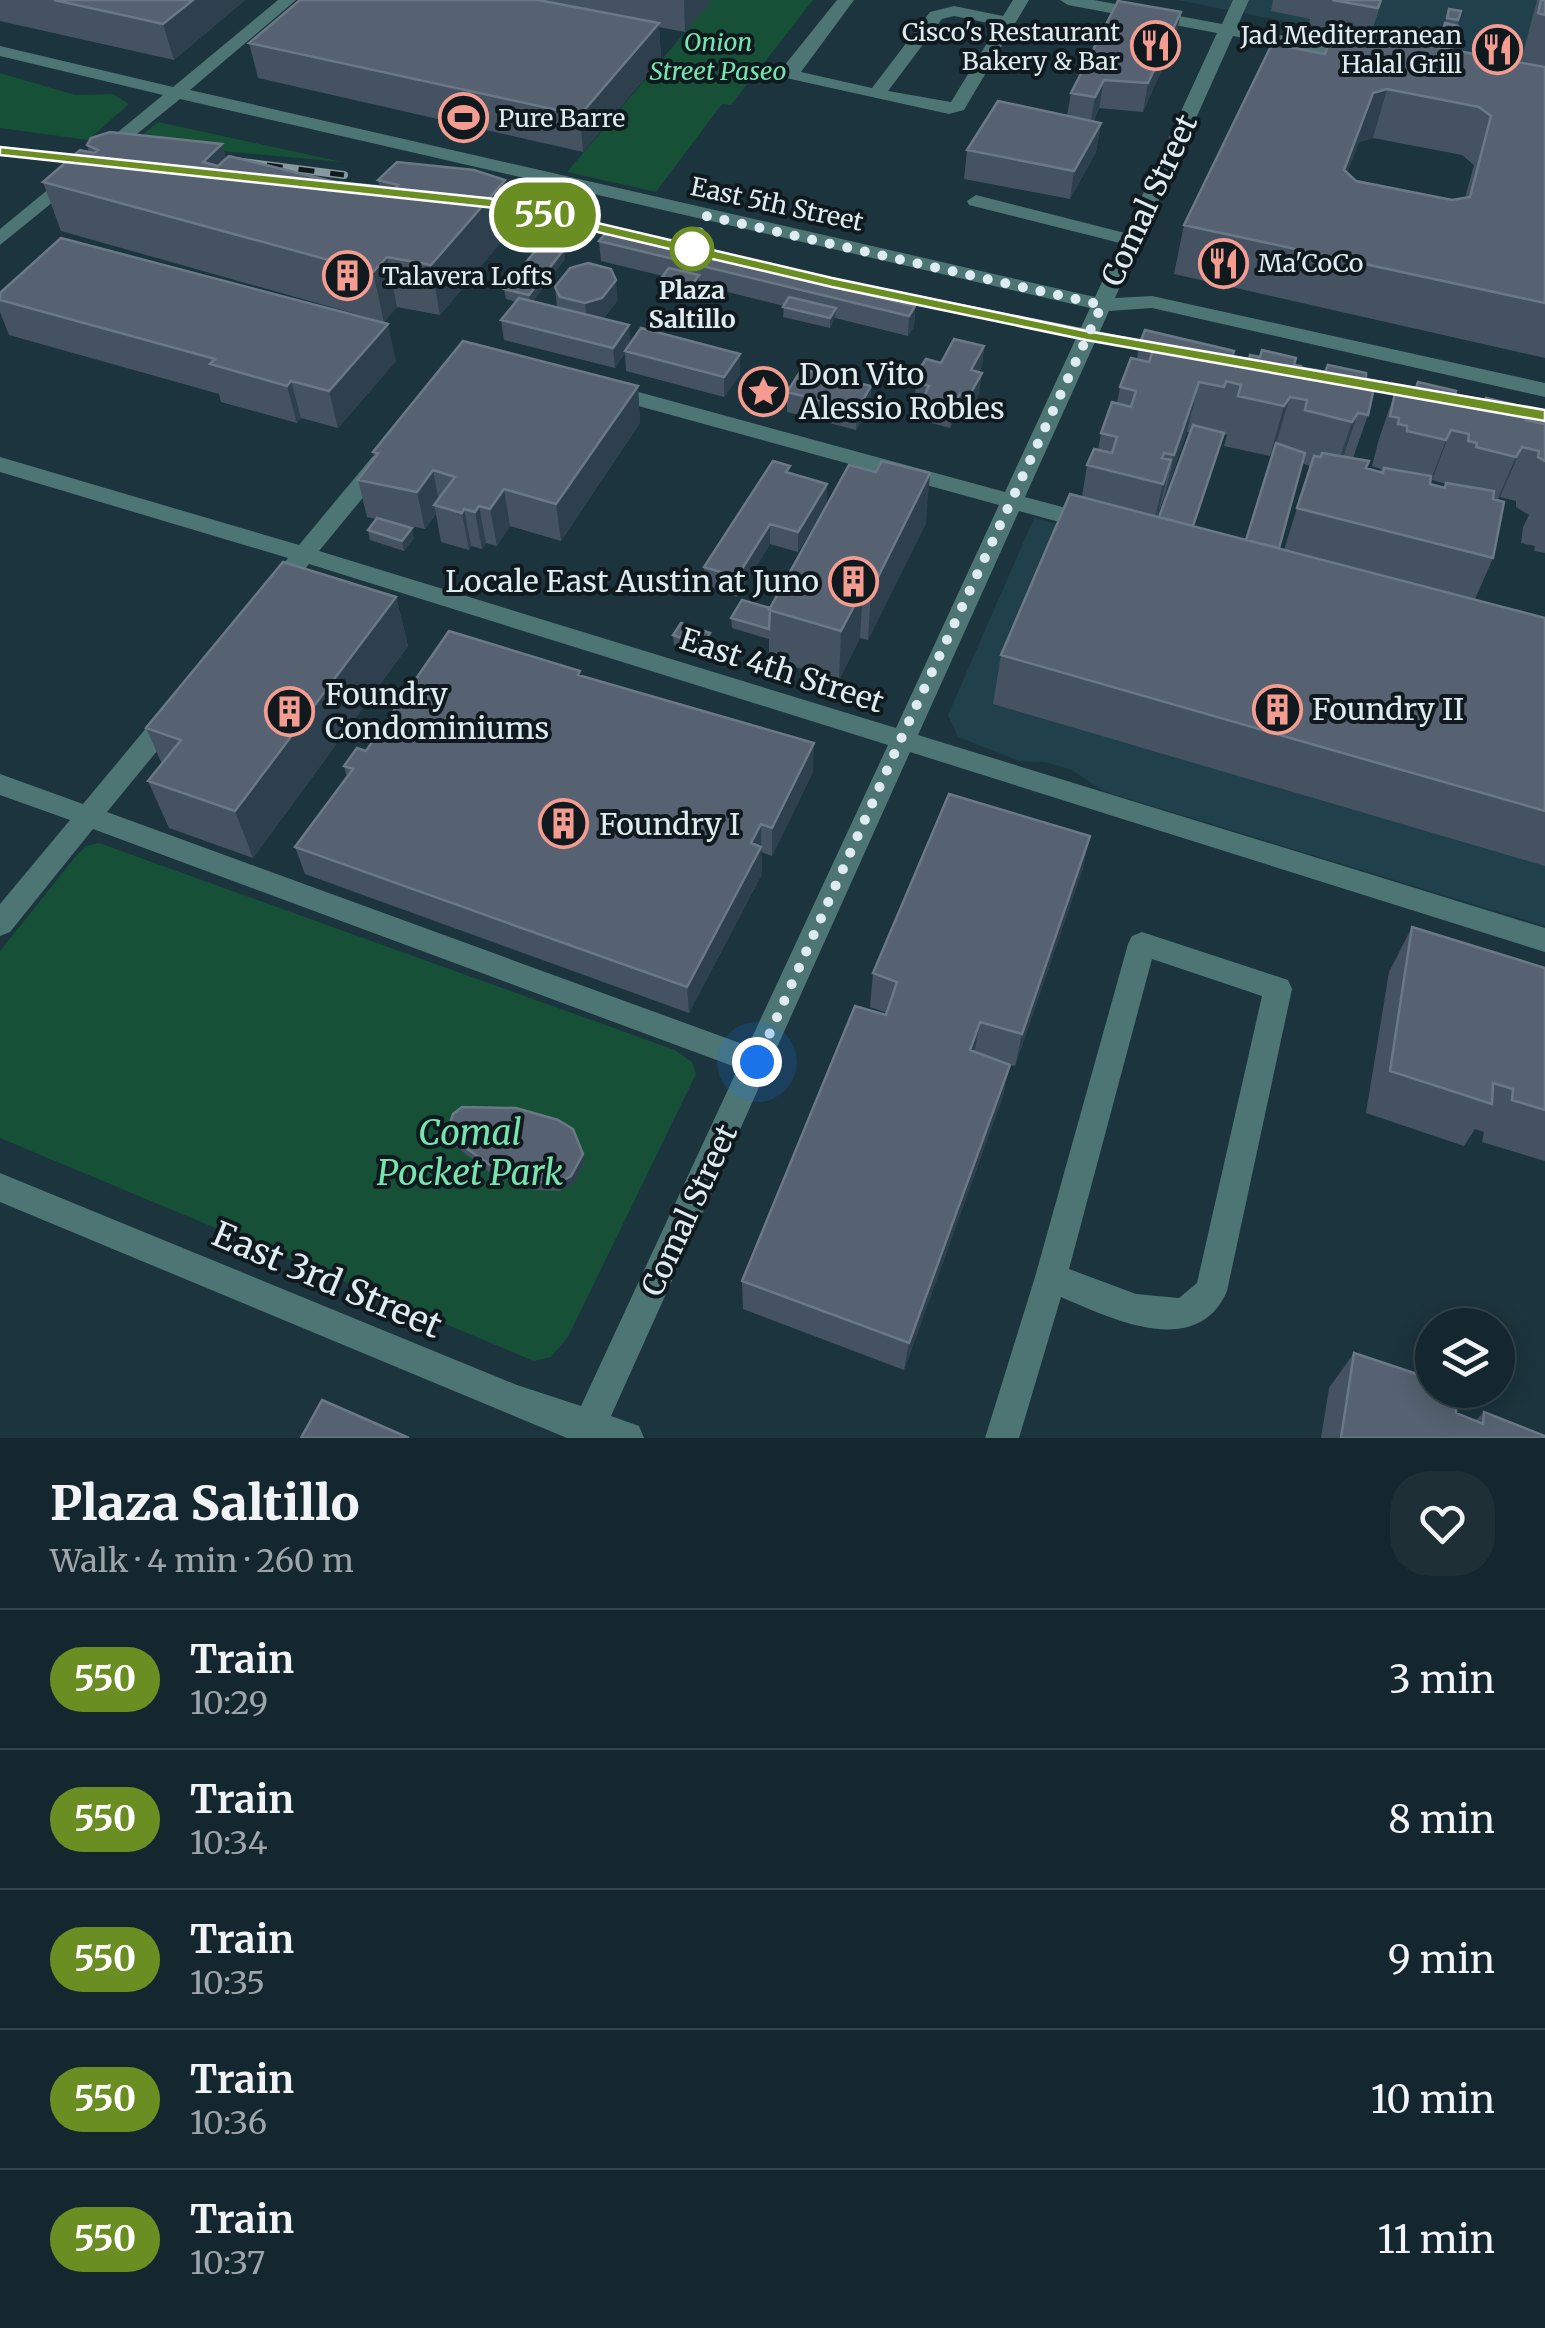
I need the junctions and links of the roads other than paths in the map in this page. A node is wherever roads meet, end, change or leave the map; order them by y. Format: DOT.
graph roads {
  1 [pos="288,0"];
  2 [pos="846,0"];
  3 [pos="1022,0"];
  4 [pos="1068,0"];
  5 [pos="1241,0"];
  6 [pos="1088,2"];
  7 [pos="1008,22"];
  8 [pos="1227,30"];
  9 [pos="0,50"];
  10 [pos="1376,58"];
  11 [pos="176,90"];
  12 [pos="876,95"];
  13 [pos="976,201"];
  14 [pos="0,238"];
  15 [pos="1131,240"];
  16 [pos="1102,305"];
  17 [pos="589,385"];
  18 [pos="1545,390"];
  19 [pos="394,445"];
  20 [pos="0,464"];
  21 [pos="1010,500"];
  22 [pos="1124,532"];
  23 [pos="304,553"];
  24 [pos="254,615"];
  25 [pos="191,692"];
  26 [pos="900,741"];
  27 [pos="0,784"];
  28 [pos="89,815"];
  29 [pos="0,924"];
  30 [pos="1545,940"];
  31 [pos="757,1062"];
  32 [pos="0,1188"];
  33 [pos="1051,1277"];
  34 [pos="587,1432"];
  35 [pos="627,1438"];
  36 [pos="1002,1438"];
  1 -- 11 [label="street"];
  2 -- 12 [label="street"];
  3 -- 7 [label="street"];
  4 -- 6 [label="street"];
  5 -- 8 [label="street, Comal Street"];
  6 -- 8 [label="street"];
  7 -- 12 [label="street"];
  7 -- 12 [label="street"];
  8 -- 10 [label="street"];
  8 -- 15 [label="street, Comal Street"];
  9 -- 11 [label="street, East 5th Street"];
  11 -- 14 [label="street"];
  11 -- 16 [label="street, East 5th Street"];
  13 -- 15 [label="street"];
  15 -- 16 [label="street, Comal Street"];
  16 -- 18 [label="street, East 5th Street"];
  16 -- 21 [label="street, Comal Street"];
  17 -- 21 [label="street"];
  19 -- 23 [label="street"];
  20 -- 23 [label="street, East 4th Street"];
  21 -- 22 [label="street"];
  21 -- 26 [label="street, Comal Street"];
  23 -- 24 [label="street"];
  23 -- 26 [label="street, East 4th Street"];
  25 -- 28 [label="street"];
  26 -- 30 [label="street, East 4th Street"];
  26 -- 31 [label="street, Comal Street"];
  27 -- 28 [label="street"];
  28 -- 29 [label="street"];
  28 -- 31 [label="street"];
  31 -- 34 [label="street, Comal Street"];
  32 -- 34 [label="street, East 3rd Street"];
  33 -- 33 [label="street"];
  33 -- 36 [label="street"];
  34 -- 35 [label="street, East 3rd Street"];
}
